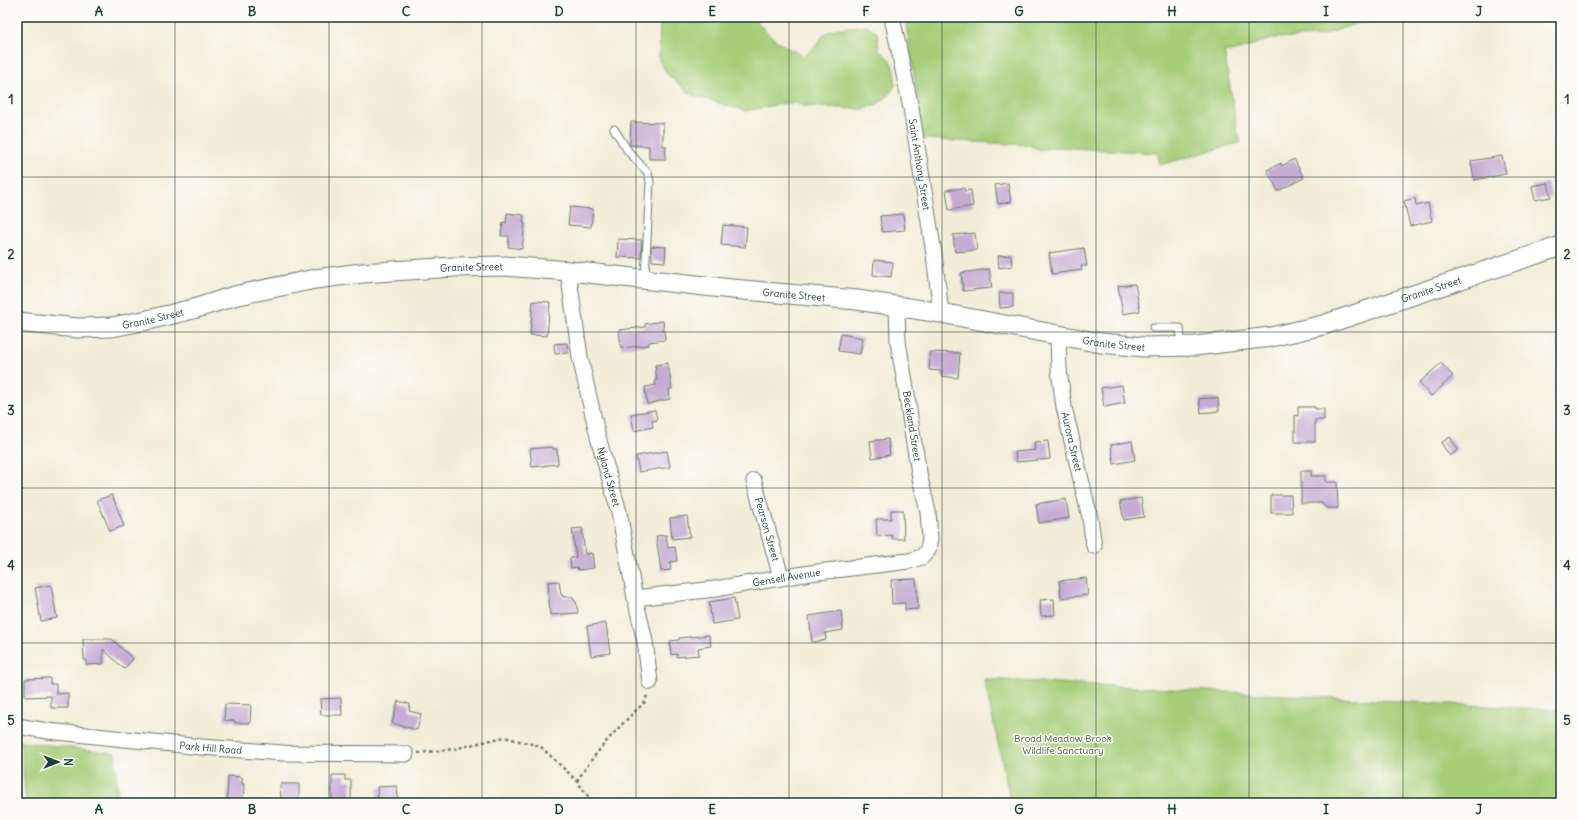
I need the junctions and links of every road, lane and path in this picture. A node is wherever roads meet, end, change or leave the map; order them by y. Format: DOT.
graph roads {
  1 [pos="892,17"];
  2 [pos="614,130"];
  3 [pos="1561,246"];
  4 [pos="568,271"];
  5 [pos="645,280"];
  6 [pos="897,306"];
  7 [pos="941,313"];
  8 [pos="17,322"];
  9 [pos="1153,328"];
  10 [pos="1058,336"];
  11 [pos="1181,346"];
  12 [pos="754,481"];
  13 [pos="929,544"];
  14 [pos="1094,546"];
  15 [pos="782,577"];
  16 [pos="635,598"];
  17 [pos="650,682"];
  18 [pos="17,726"];
  19 [pos="406,754"];
  20 [pos="577,781"];
  21 [pos="593,803"];
  1 -- 7 [label="street, Saint Anthony Street"];
  2 -- 5 [label="lane"];
  3 -- 11 [label="street, Granite Street"];
  4 -- 5 [label="street, Granite Street"];
  4 -- 8 [label="street, Granite Street"];
  4 -- 16 [label="street, Nyland Street"];
  5 -- 6 [label="street, Granite Street"];
  6 -- 7 [label="street, Granite Street"];
  6 -- 13 [label="street, Beckland Street"];
  7 -- 10 [label="street, Granite Street"];
  9 -- 11 [label="lane"];
  10 -- 11 [label="street, Granite Street"];
  10 -- 14 [label="street, Aurora Street"];
  12 -- 15 [label="street, Pearson Street"];
  13 -- 15 [label="street, Gensell Avenue"];
  15 -- 16 [label="street, Gensell Avenue"];
  16 -- 17 [label="street, Nyland Street"];
  17 -- 20 [label="path"];
  18 -- 19 [label="street, Park Hill Road"];
  19 -- 20 [label="path"];
  20 -- 21 [label="path"];
}
